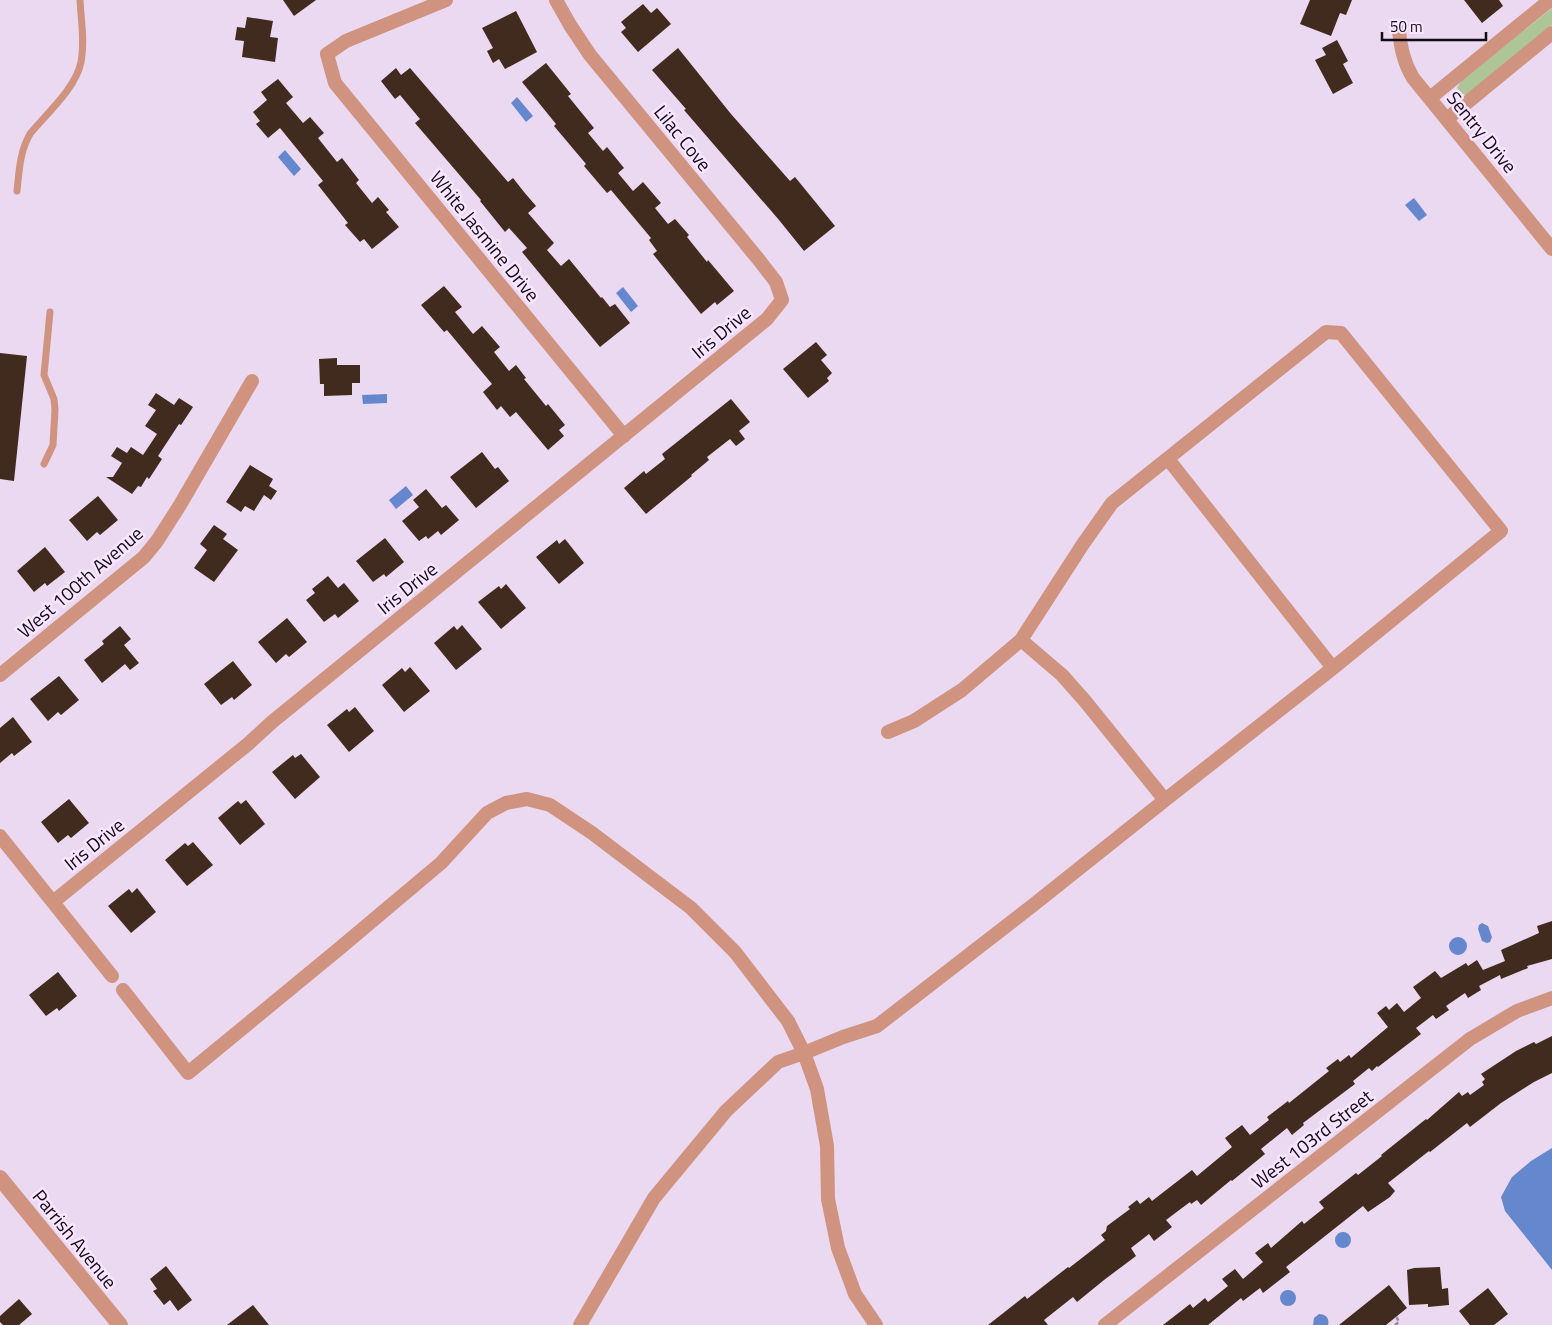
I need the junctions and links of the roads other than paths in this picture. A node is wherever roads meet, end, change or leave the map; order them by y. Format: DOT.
graph roads {
  1 [pos="80,0"];
  2 [pos="446,0"];
  3 [pos="556,0"];
  4 [pos="1550,0"];
  5 [pos="1399,31"];
  6 [pos="1552,33"];
  7 [pos="1430,98"];
  8 [pos="1447,118"];
  9 [pos="17,190"];
  10 [pos="1552,249"];
  11 [pos="782,300"];
  12 [pos="50,312"];
  13 [pos="252,381"];
  14 [pos="624,436"];
  15 [pos="1168,459"];
  16 [pos="44,464"];
  17 [pos="1021,640"];
  18 [pos="1333,668"];
  19 [pos="0,675"];
  20 [pos="888,732"];
  21 [pos="1165,800"];
  22 [pos="0,836"];
  23 [pos="52,902"];
  24 [pos="112,976"];
  25 [pos="123,990"];
  26 [pos="1552,998"];
  27 [pos="804,1053"];
  28 [pos="0,1178"];
  29 [pos="120,1325"];
  30 [pos="580,1325"];
  31 [pos="876,1325"];
  32 [pos="1105,1325"];
  1 -- 9 [label="lane"];
  2 -- 14 [label="street, White Jasmine Drive"];
  3 -- 11 [label="street, Lilac Cove"];
  4 -- 7 [label="street"];
  5 -- 7 [label="street, Sentry Drive"];
  6 -- 8 [label="street"];
  7 -- 8 [label="street, Sentry Drive"];
  8 -- 10 [label="street, Sentry Drive"];
  11 -- 14 [label="street, Iris Drive"];
  12 -- 16 [label="lane"];
  13 -- 19 [label="street, West 100th Avenue"];
  14 -- 23 [label="street, Iris Drive"];
  15 -- 17 [label="street"];
  15 -- 18 [label="street"];
  15 -- 18 [label="street"];
  17 -- 20 [label="street"];
  17 -- 21 [label="street"];
  18 -- 21 [label="street"];
  21 -- 27 [label="street"];
  22 -- 23 [label="street"];
  23 -- 24 [label="street"];
  25 -- 27 [label="street"];
  26 -- 32 [label="street, West 103rd Street"];
  27 -- 30 [label="street"];
  27 -- 31 [label="street"];
  28 -- 29 [label="street, Parrish Avenue"];
}
